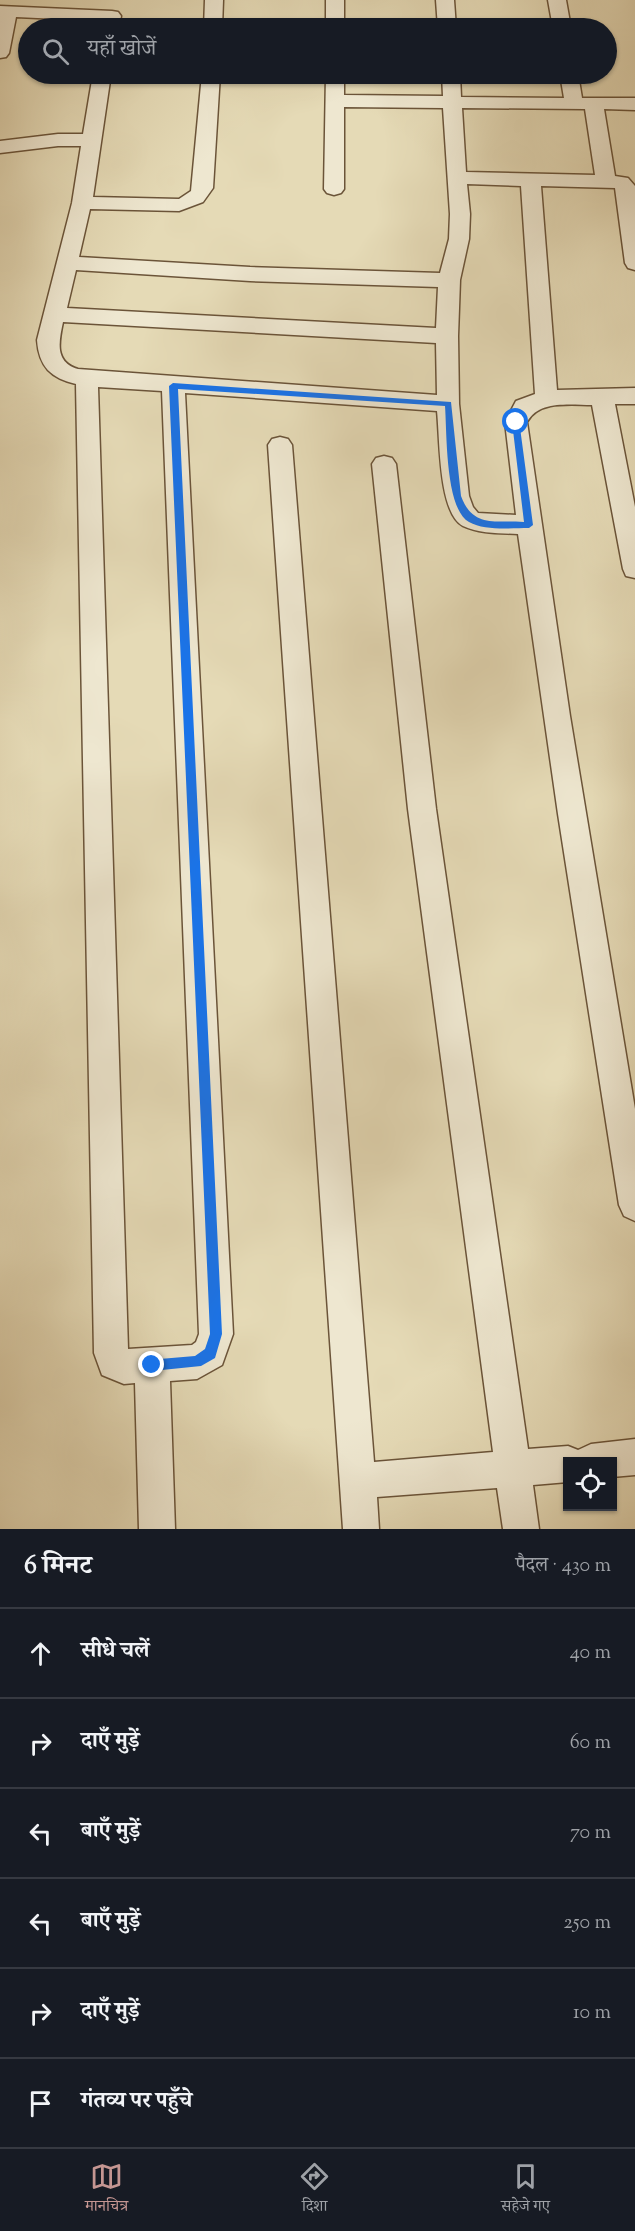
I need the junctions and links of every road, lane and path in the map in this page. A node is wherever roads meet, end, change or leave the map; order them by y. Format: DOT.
graph roads {
  1 [pos="214,0"];
  2 [pos="335,0"];
  3 [pos="445,0"];
  4 [pos="557,0"];
  5 [pos="4,11"];
  6 [pos="114,15"];
  7 [pos="213,18"];
  8 [pos="335,18"];
  9 [pos="446,18"];
  10 [pos="560,18"];
  11 [pos="0,53"];
  12 [pos="100,84"];
  13 [pos="210,84"];
  14 [pos="334,84"];
  15 [pos="452,84"];
  16 [pos="574,84"];
  17 [pos="334,101"];
  18 [pos="584,103"];
  19 [pos="453,104"];
  20 [pos="635,104"];
  21 [pos="92,140"];
  22 [pos="0,147"];
  23 [pos="456,178"];
  24 [pos="531,180"];
  25 [pos="606,181"];
  26 [pos="334,189"];
  27 [pos="82,203"];
  28 [pos="69,263"];
  29 [pos="635,263"];
  30 [pos="449,280"];
  31 [pos="53,314"];
  32 [pos="447,336"];
  33 [pos="87,378"];
  34 [pos="173,386"];
  35 [pos="635,396"];
  36 [pos="602,397"];
  37 [pos="546,398"];
  38 [pos="448,404"];
  39 [pos="280,445"];
  40 [pos="384,464"];
  41 [pos="529,525"];
  42 [pos="635,569"];
  43 [pos="635,1205"];
  44 [pos="152,1365"];
  45 [pos="635,1457"];
  46 [pos="617,1459"];
  47 [pos="563,1464"];
  48 [pos="513,1469"];
  49 [pos="357,1481"];
  50 [pos="157,1529"];
  51 [pos="361,1529"];
  52 [pos="521,1529"];
  1 -- 7 [label="street"];
  2 -- 8 [label="street"];
  3 -- 9 [label="street"];
  4 -- 10 [label="street"];
  5 -- 6 [label="street"];
  5 -- 11 [label="street"];
  12 -- 21 [label="street"];
  13 -- 27 [label="street"];
  14 -- 17 [label="street"];
  15 -- 19 [label="street"];
  16 -- 18 [label="street"];
  17 -- 19 [label="street"];
  17 -- 26 [label="street"];
  18 -- 19 [label="street"];
  18 -- 20 [label="street"];
  18 -- 25 [label="street"];
  19 -- 23 [label="street"];
  21 -- 22 [label="street"];
  21 -- 27 [label="street"];
  23 -- 24 [label="street"];
  23 -- 30 [label="street"];
  24 -- 25 [label="street"];
  24 -- 37 [label="street"];
  25 -- 29 [label="street"];
  27 -- 28 [label="street"];
  28 -- 30 [label="street"];
  28 -- 31 [label="street"];
  30 -- 32 [label="street"];
  31 -- 32 [label="street"];
  31 -- 33 [label="street"];
  32 -- 38 [label="street"];
  33 -- 34 [label="street"];
  33 -- 44 [label="street"];
  34 -- 38 [label="street"];
  34 -- 44 [label="street"];
  35 -- 36 [label="street"];
  36 -- 37 [label="street"];
  36 -- 42 [label="street"];
  37 -- 41 [label="street"];
  38 -- 41 [label="street"];
  39 -- 49 [label="street"];
  40 -- 48 [label="street"];
  41 -- 43 [label="street"];
  44 -- 50 [label="street"];
  45 -- 46 [label="street"];
  47 -- 48 [label="street"];
  48 -- 49 [label="street"];
  48 -- 52 [label="street"];
  49 -- 51 [label="street"];
}
